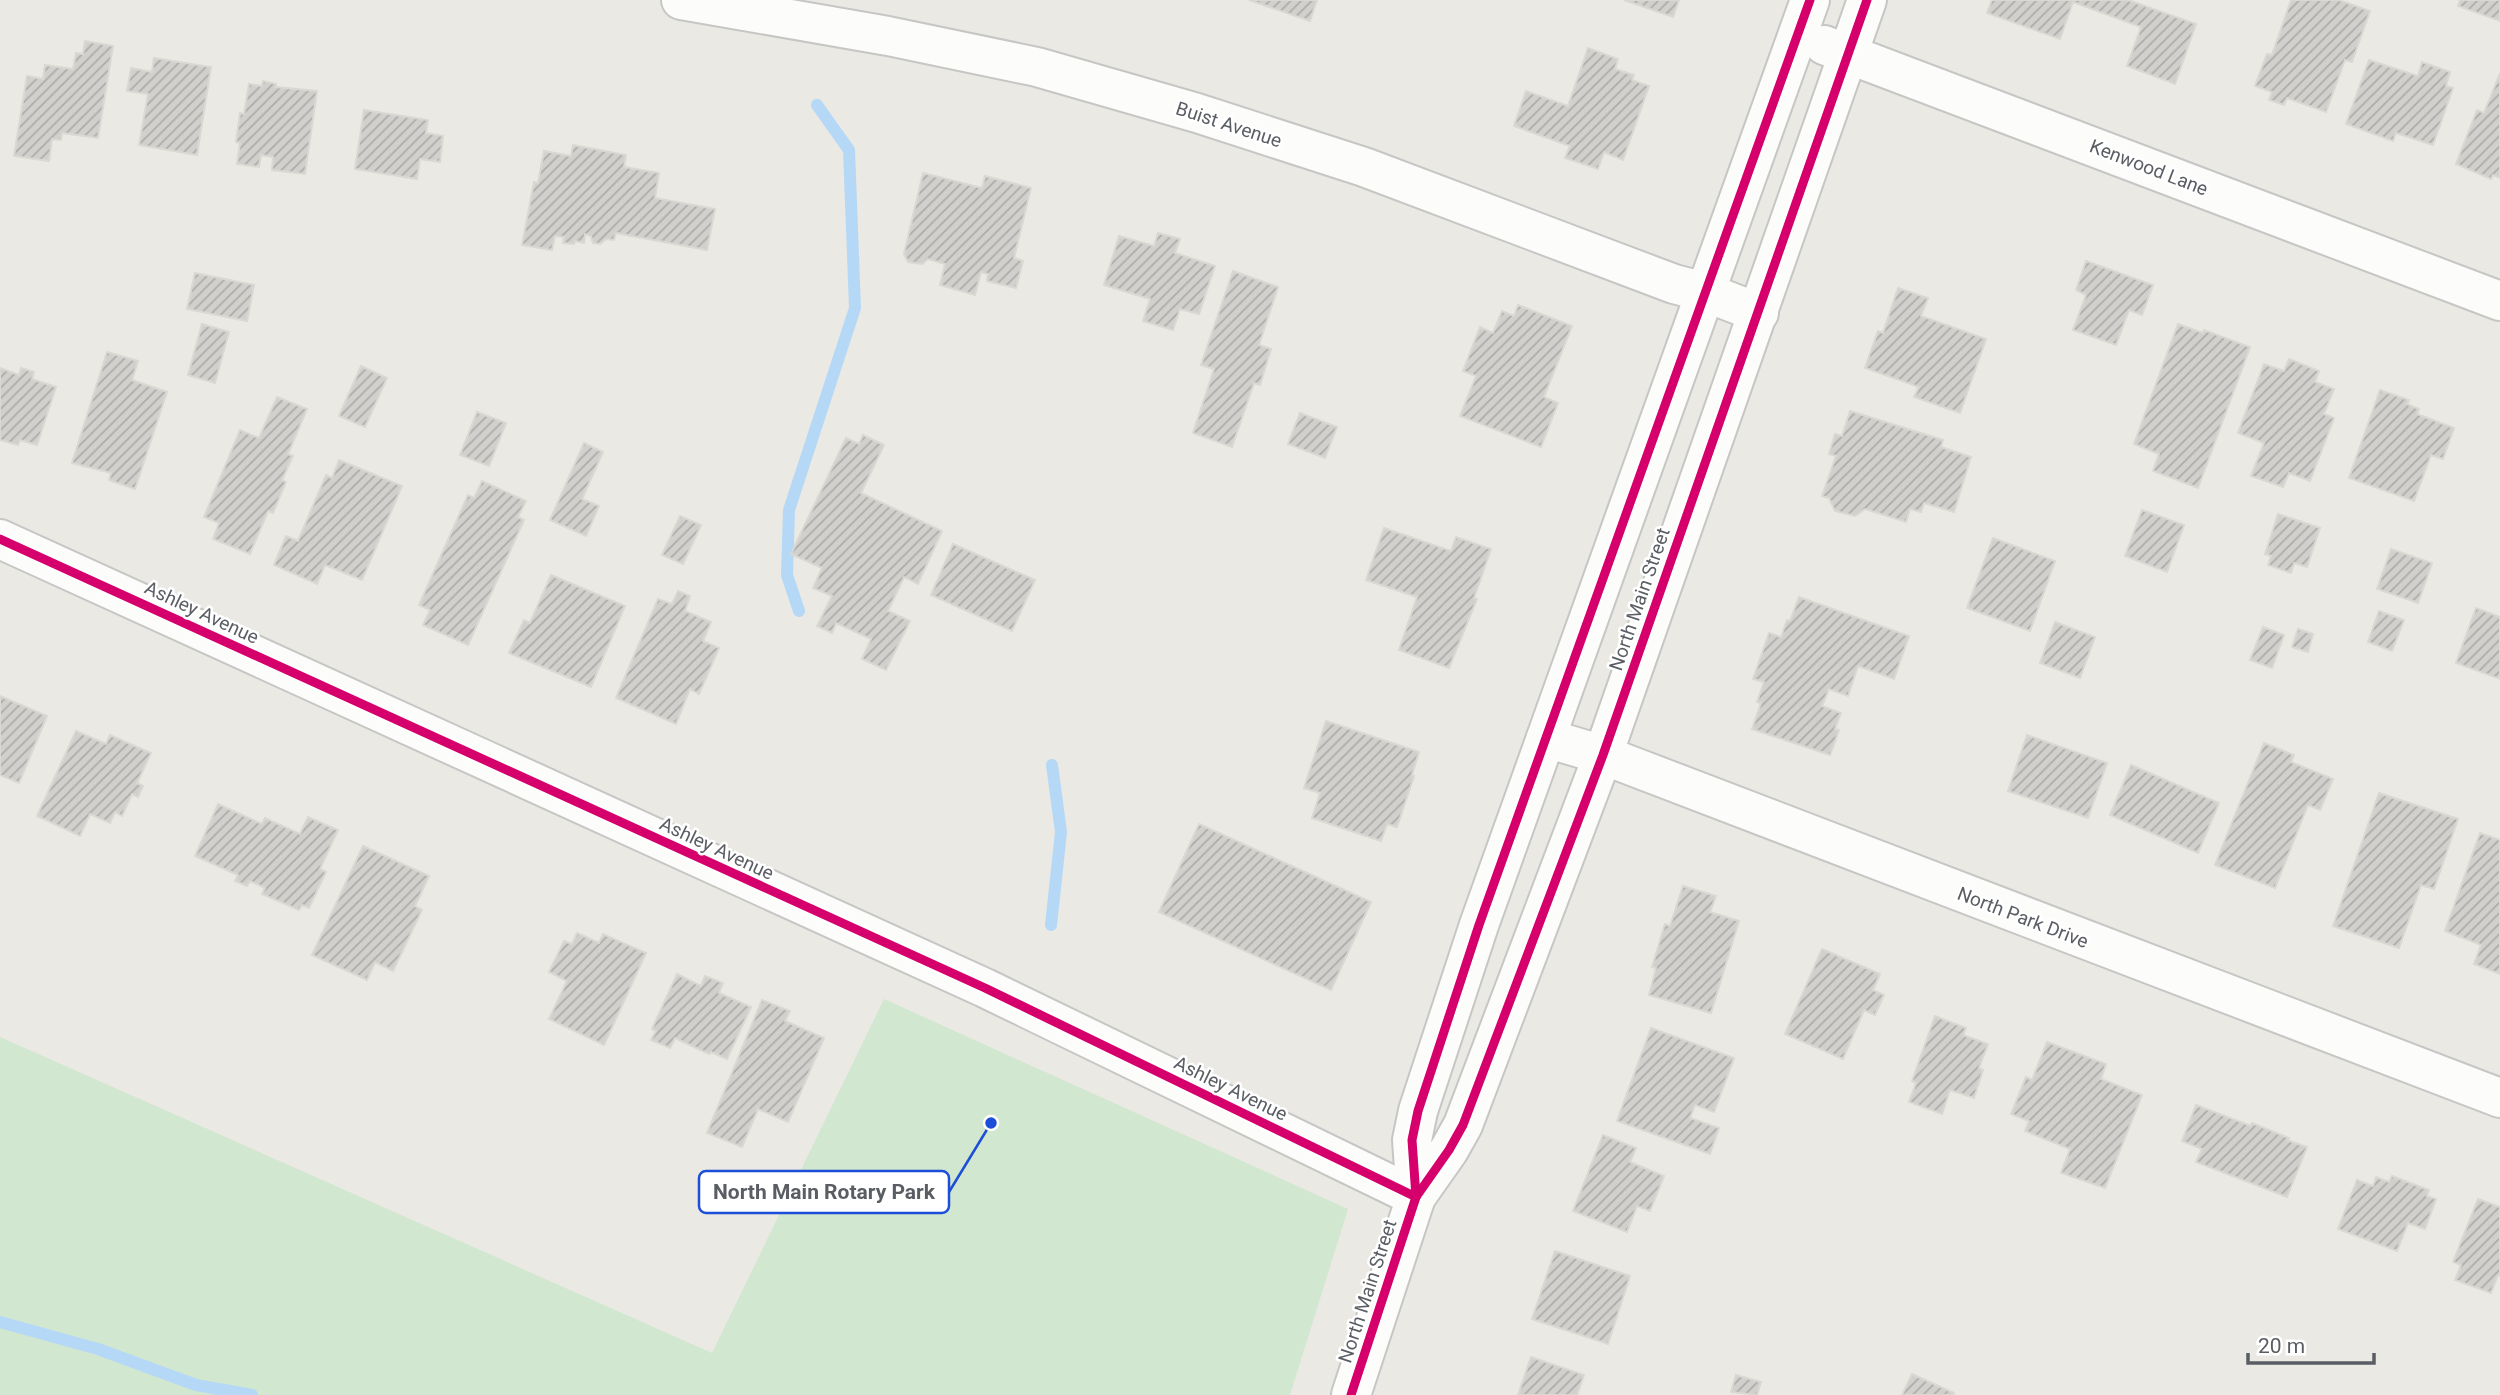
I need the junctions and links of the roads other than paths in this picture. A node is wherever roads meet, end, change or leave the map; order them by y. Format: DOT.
graph roads {
  1 [pos="681,0"];
  2 [pos="1810,0"];
  3 [pos="1867,0"];
  4 [pos="1797,36"];
  5 [pos="1848,53"];
  6 [pos="1704,292"];
  7 [pos="2500,301"];
  8 [pos="1759,313"];
  9 [pos="0,539"];
  10 [pos="1546,738"];
  11 [pos="1602,755"];
  12 [pos="2500,1098"];
  13 [pos="1416,1197"];
  14 [pos="1351,1395"];
  1 -- 6 [label="street, Buist Avenue"];
  2 -- 4 [label="street, North Main Street"];
  3 -- 5 [label="street, North Main Street"];
  4 -- 5 [label="street, Kenwood Lane"];
  4 -- 6 [label="street, North Main Street"];
  5 -- 7 [label="street, Kenwood Lane"];
  5 -- 8 [label="street, North Main Street"];
  6 -- 8 [label="street, Buist Avenue"];
  6 -- 10 [label="street, North Main Street"];
  8 -- 11 [label="street, North Main Street"];
  9 -- 13 [label="street, Ashley Avenue"];
  10 -- 11 [label="street, North Park Drive"];
  10 -- 13 [label="street, North Main Street"];
  11 -- 12 [label="street, North Park Drive"];
  11 -- 13 [label="street, North Main Street"];
  13 -- 14 [label="street, North Main Street"];
}
